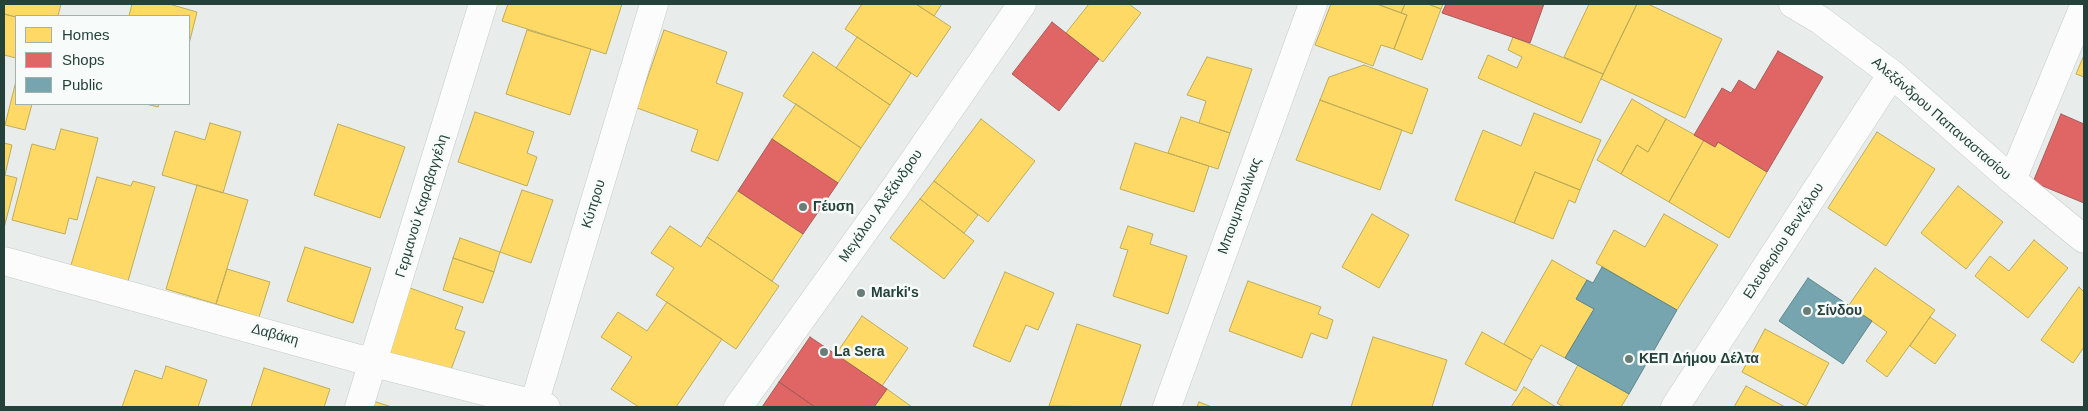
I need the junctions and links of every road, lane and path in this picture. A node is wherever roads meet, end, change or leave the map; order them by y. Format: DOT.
graph roads {
  1 [pos="483,4"];
  2 [pos="654,4"];
  3 [pos="1022,4"];
  4 [pos="1313,4"];
  5 [pos="1793,4"];
  6 [pos="2084,6"];
  7 [pos="1824,12"];
  8 [pos="1892,74"];
  9 [pos="2012,180"];
  10 [pos="2084,239"];
  11 [pos="4,261"];
  12 [pos="374,363"];
  13 [pos="540,406"];
  14 [pos="359,407"];
  15 [pos="738,407"];
  16 [pos="1167,407"];
  17 [pos="1675,407"];
  1 -- 12 [label="street, Γερμανού Καραβαγγέλη"];
  2 -- 13 [label="street, Κύπρου"];
  3 -- 15 [label="street, Μεγάλου Αλεξάνδρου"];
  4 -- 16 [label="street, Μπουμπουλίνας"];
  5 -- 7 [label="street, Αλεξάνδρου Παπαναστασίου"];
  6 -- 9 [label="street"];
  7 -- 8 [label="street, Αλεξάνδρου Παπαναστασίου"];
  8 -- 9 [label="street, Αλεξάνδρου Παπαναστασίου"];
  8 -- 17 [label="street, Ελευθερίου Βενιζέλου"];
  9 -- 10 [label="street, Αλεξάνδρου Παπαναστασίου"];
  11 -- 12 [label="street, Δαβάκη"];
  12 -- 13 [label="street, Δαβάκη"];
  12 -- 14 [label="street, Γερμανού Καραβαγγέλη"];
}
